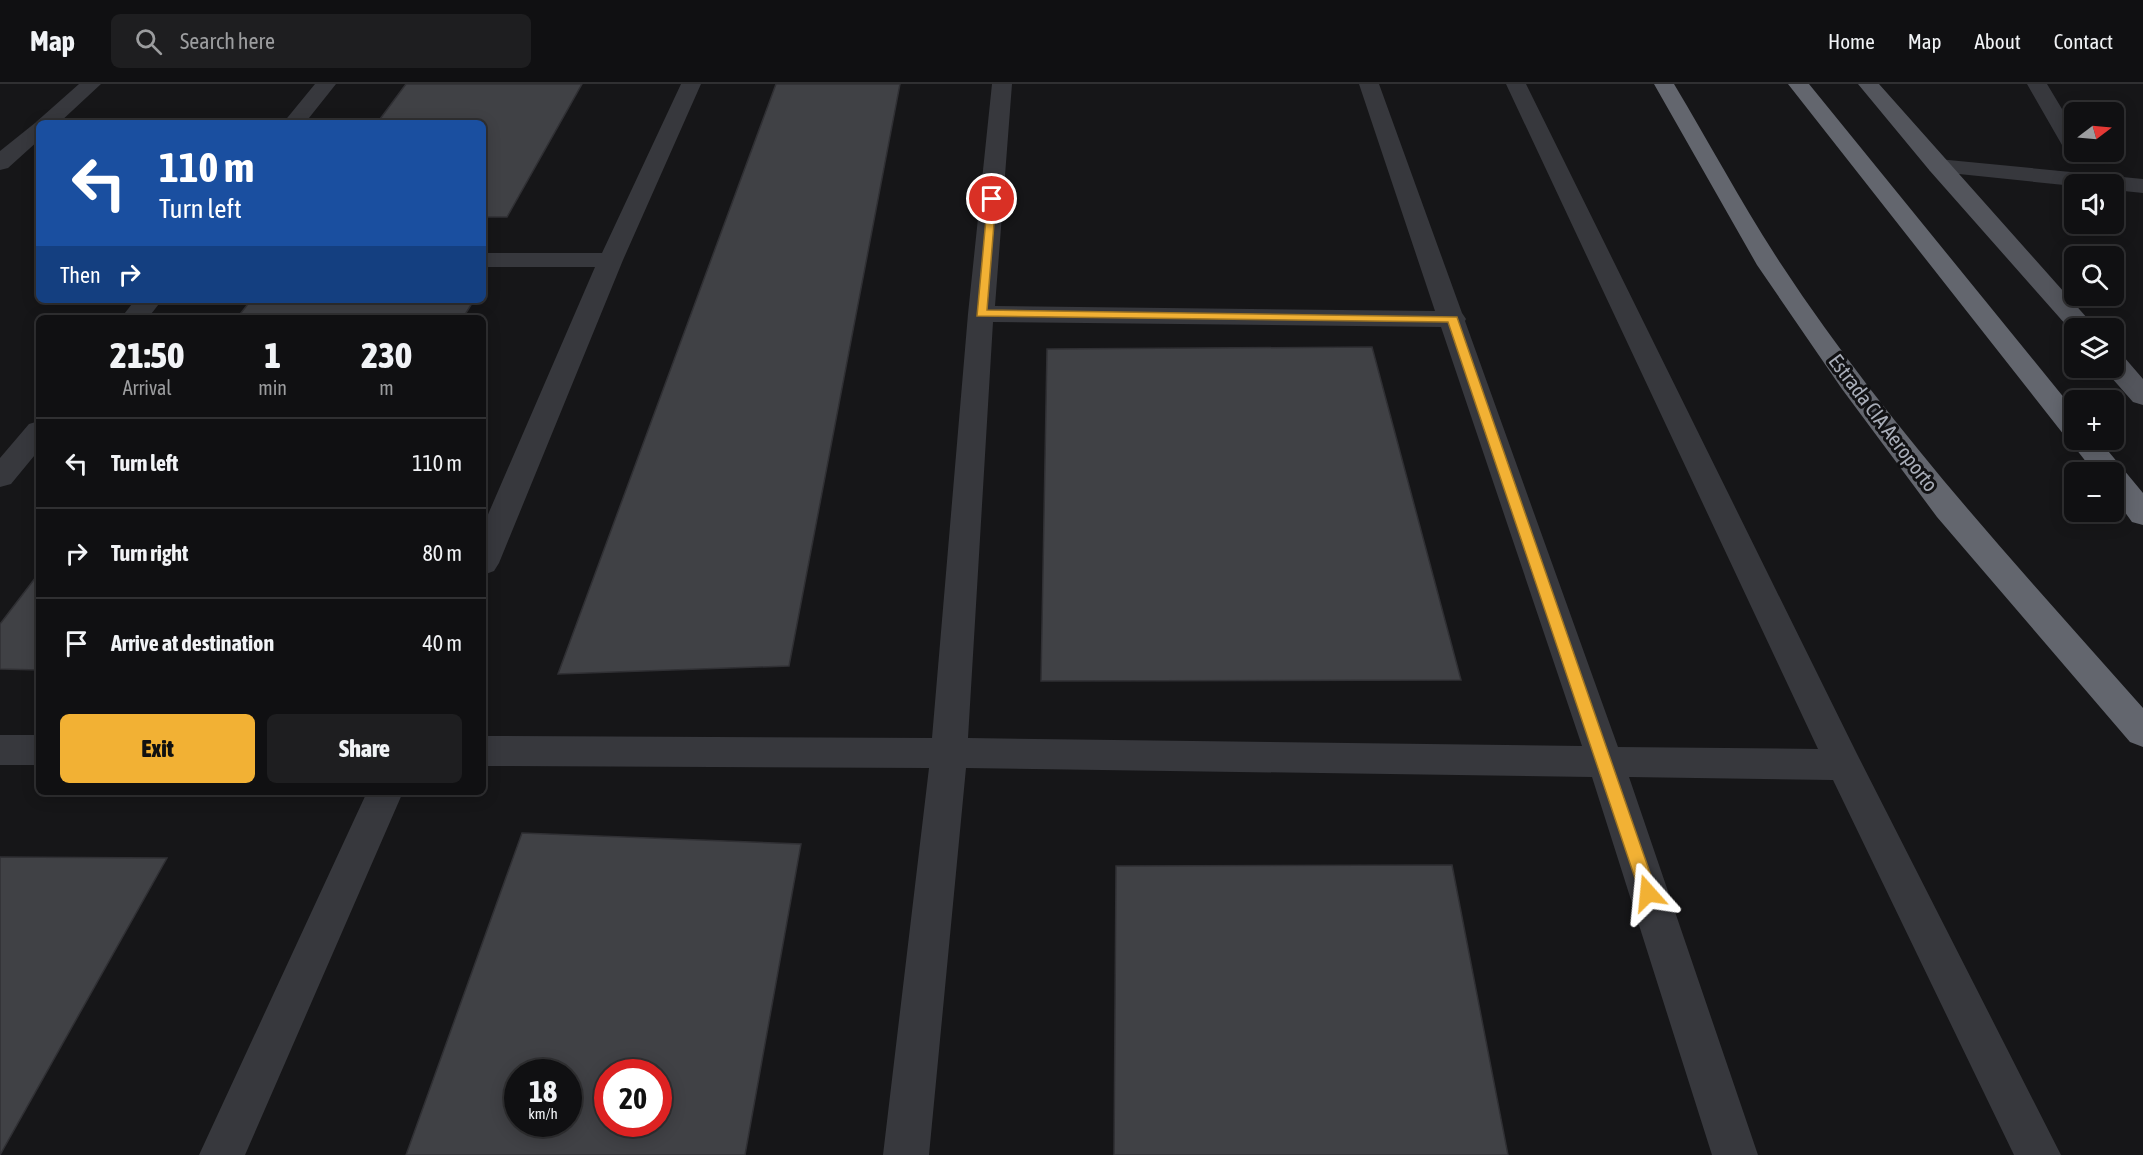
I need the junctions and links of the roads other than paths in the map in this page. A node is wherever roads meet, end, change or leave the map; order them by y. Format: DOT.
graph roads {
  1 [pos="91,84"];
  2 [pos="326,84"];
  3 [pos="691,84"];
  4 [pos="1002,84"];
  5 [pos="1369,84"];
  6 [pos="1516,84"];
  7 [pos="1664,84"];
  8 [pos="1798,84"];
  9 [pos="1868,84"];
  10 [pos="2037,84"];
  11 [pos="49,120"];
  12 [pos="296,120"];
  13 [pos="2064,130"];
  14 [pos="36,132"];
  15 [pos="0,163"];
  16 [pos="1938,166"];
  17 [pos="2064,179"];
  18 [pos="2124,184"];
  19 [pos="2143,186"];
  20 [pos="486,260"];
  21 [pos="611,260"];
  22 [pos="146,303"];
  23 [pos="981,314"];
  24 [pos="136,315"];
  25 [pos="2074,318"];
  26 [pos="1453,319"];
  27 [pos="2124,374"];
  28 [pos="2143,396"];
  29 [pos="2064,416"];
  30 [pos="36,435"];
  31 [pos="2092,450"];
  32 [pos="2102,462"];
  33 [pos="0,477"];
  34 [pos="2124,490"];
  35 [pos="2143,514"];
  36 [pos="486,556"];
  37 [pos="2143,732"];
  38 [pos="0,750"];
  39 [pos="36,750"];
  40 [pos="486,751"];
  41 [pos="949,753"];
  42 [pos="1605,762"];
  43 [pos="1844,765"];
  44 [pos="384,795"];
  45 [pos="222,1155"];
  46 [pos="906,1155"];
  47 [pos="1735,1155"];
  48 [pos="2038,1155"];
  1 -- 11 [label="street"];
  2 -- 12 [label="street"];
  3 -- 21 [label="street"];
  4 -- 23 [label="street"];
  5 -- 26 [label="street"];
  6 -- 43 [label="street"];
  7 -- 37 [label="highway, Estrada CIA Aeroporto"];
  8 -- 29 [label="highway"];
  9 -- 16 [label="main road"];
  10 -- 13 [label="street"];
  14 -- 15 [label="street"];
  16 -- 17 [label="street"];
  16 -- 25 [label="main road"];
  18 -- 19 [label="street"];
  20 -- 21 [label="street"];
  21 -- 36 [label="street"];
  22 -- 24 [label="street"];
  23 -- 26 [label="street"];
  23 -- 41 [label="street"];
  26 -- 42 [label="street"];
  27 -- 28 [label="main road"];
  30 -- 33 [label="street"];
  31 -- 32 [label="highway"];
  34 -- 35 [label="highway"];
  38 -- 39 [label="street"];
  40 -- 41 [label="street"];
  41 -- 42 [label="street"];
  41 -- 46 [label="street"];
  42 -- 43 [label="street"];
  42 -- 47 [label="street"];
  43 -- 48 [label="street"];
  44 -- 45 [label="street"];
}
